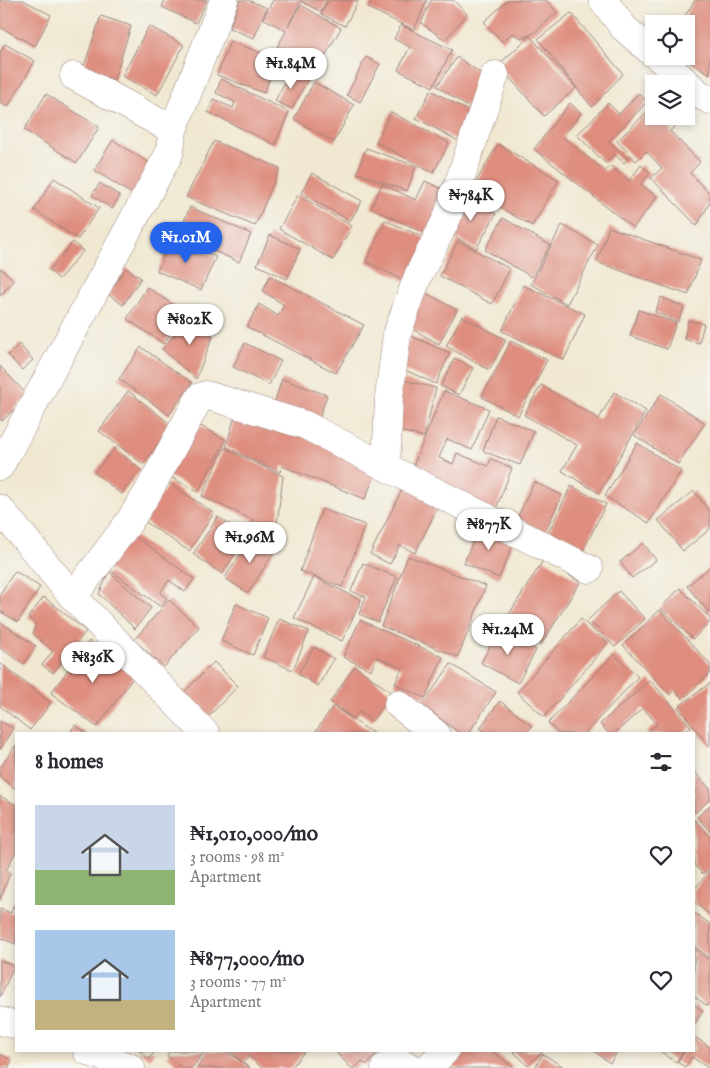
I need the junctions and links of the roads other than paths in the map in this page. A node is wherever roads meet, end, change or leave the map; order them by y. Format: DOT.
graph roads {
  1 [pos="224,0"];
  2 [pos="603,0"];
  3 [pos="645,46"];
  4 [pos="667,65"];
  5 [pos="495,75"];
  6 [pos="74,76"];
  7 [pos="710,100"];
  8 [pos="173,130"];
  9 [pos="0,466"];
  10 [pos="386,468"];
  11 [pos="0,509"];
  12 [pos="590,569"];
  13 [pos="73,597"];
  14 [pos="398,704"];
  15 [pos="204,732"];
  16 [pos="433,732"];
  17 [pos="0,1021"];
  18 [pos="15,1025"];
  19 [pos="89,1052"];
  20 [pos="444,1052"];
  21 [pos="131,1068"];
  22 [pos="385,1068"];
  23 [pos="412,1068"];
  24 [pos="428,1068"];
  1 -- 8 [label="street"];
  2 -- 3 [label="street"];
  4 -- 7 [label="street"];
  5 -- 10 [label="street"];
  6 -- 8 [label="street"];
  8 -- 9 [label="street"];
  10 -- 12 [label="street"];
  10 -- 13 [label="street"];
  11 -- 13 [label="street"];
  13 -- 15 [label="street"];
  14 -- 16 [label="street"];
  17 -- 18 [label="street"];
  19 -- 21 [label="street"];
  20 -- 24 [label="street"];
  22 -- 23 [label="street"];
}
